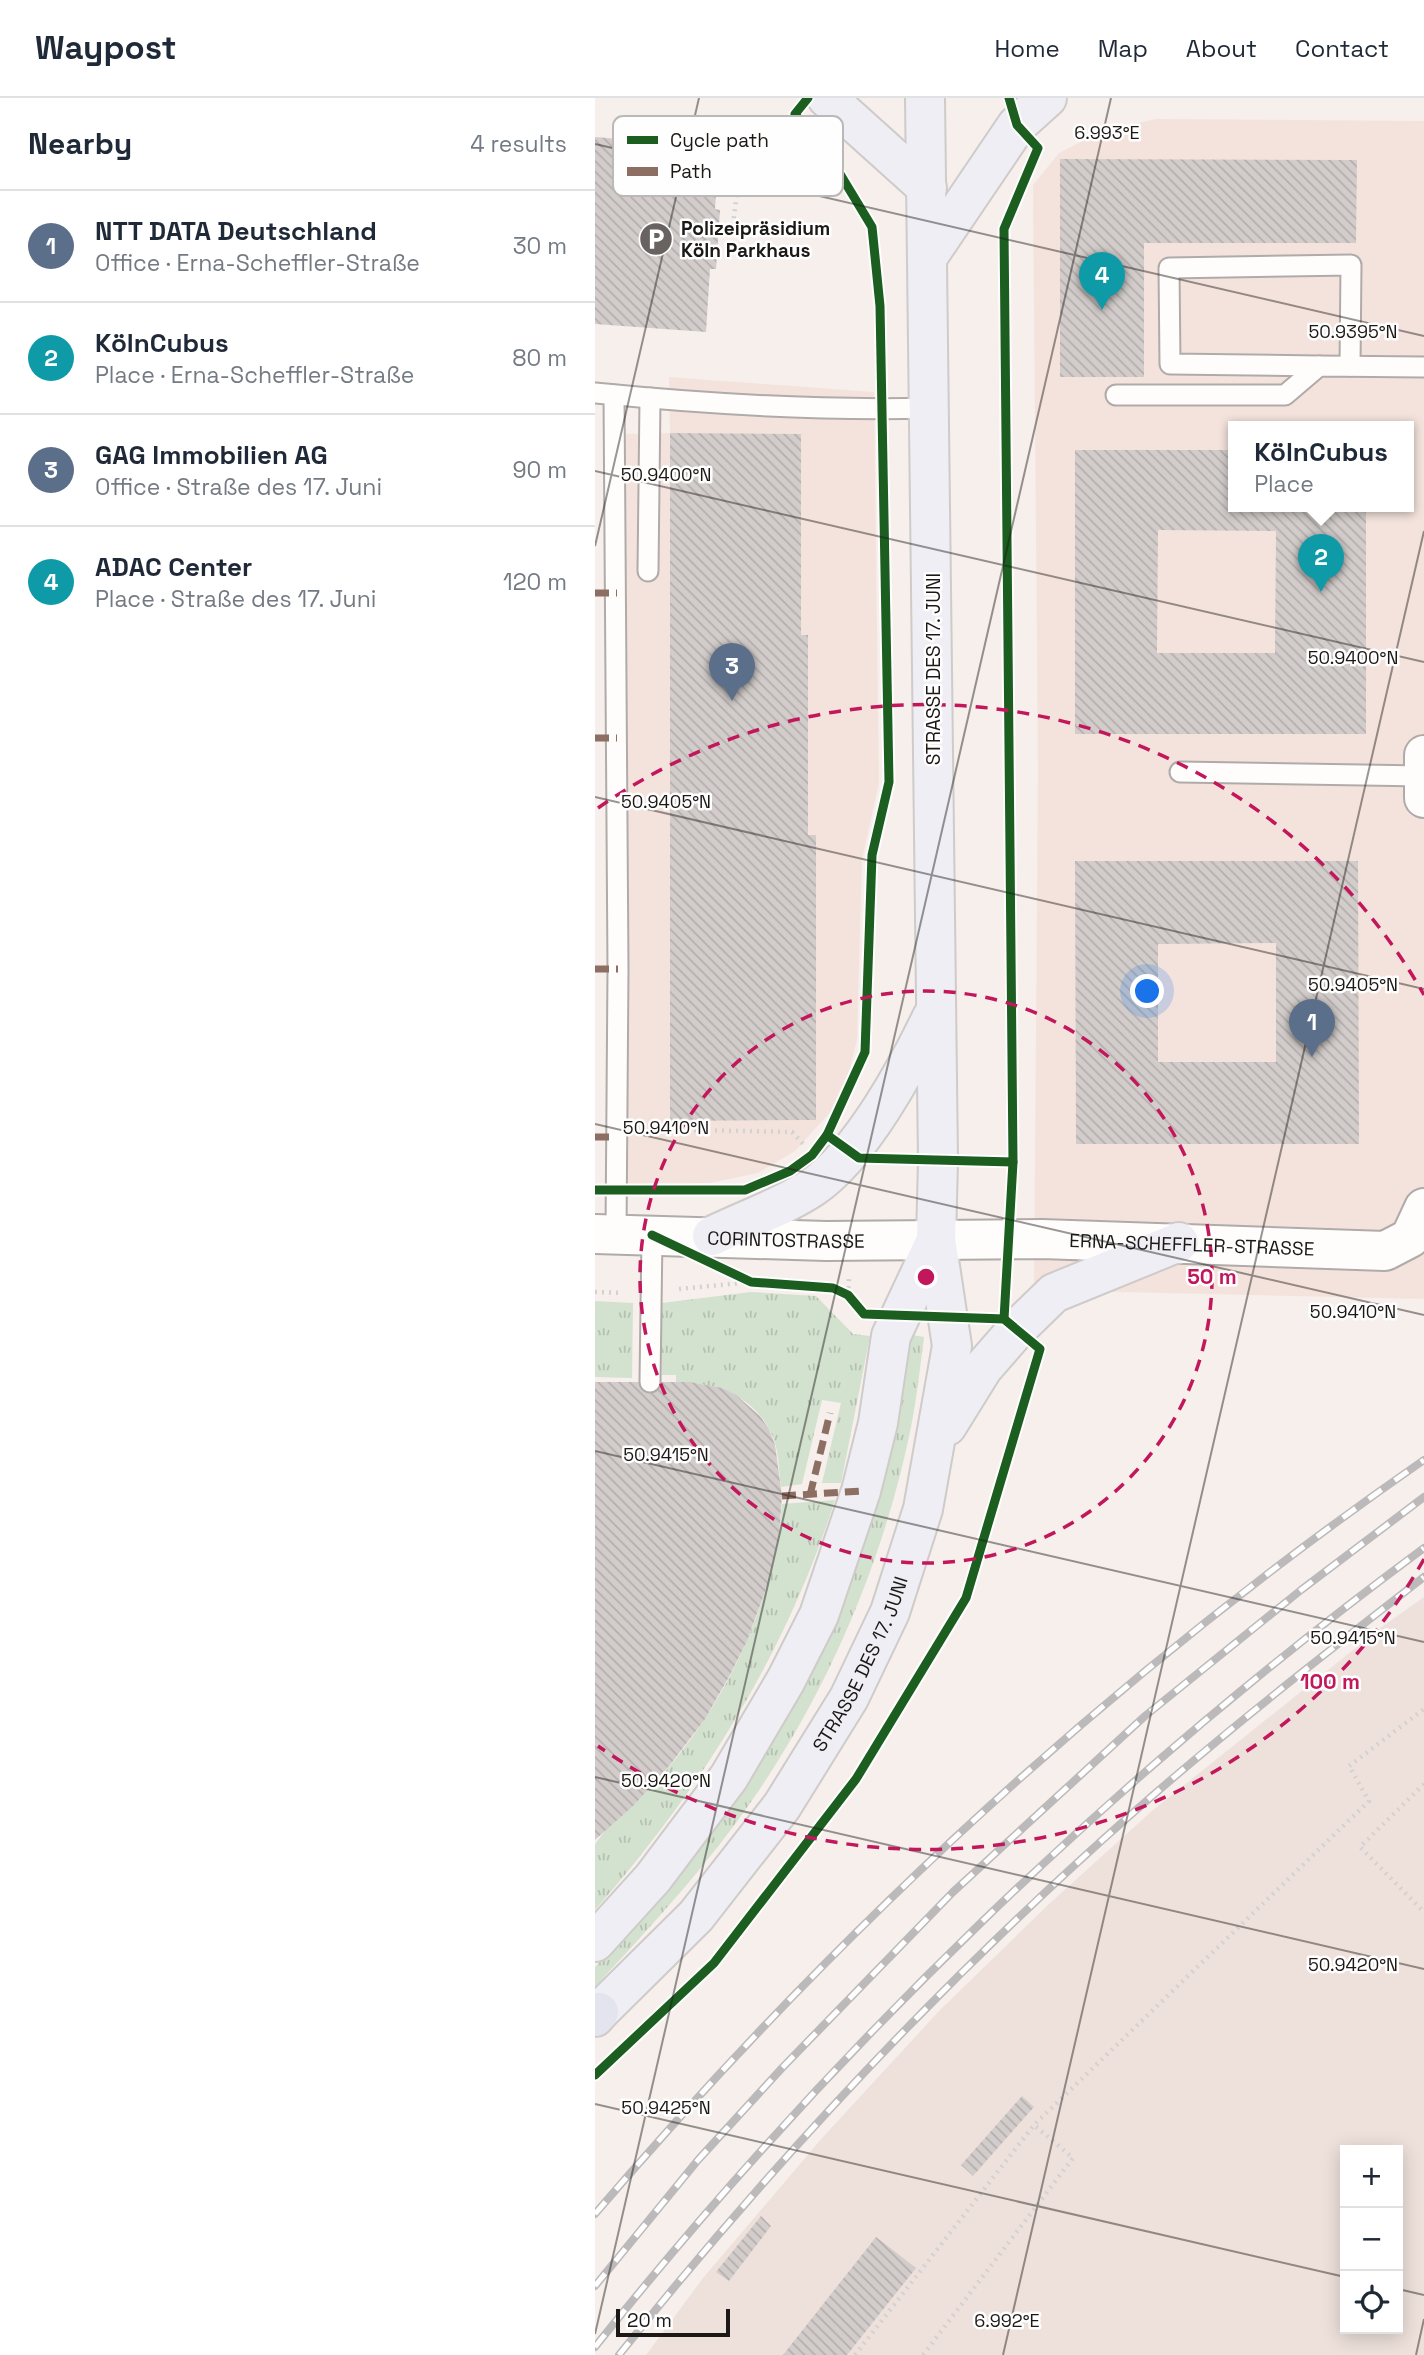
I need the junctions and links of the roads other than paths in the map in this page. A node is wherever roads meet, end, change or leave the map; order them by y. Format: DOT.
graph roads {
  1 [pos="925,98"];
  2 [pos="1047,98"];
  3 [pos="843,129"];
  4 [pos="927,188"];
  5 [pos="929,255"];
  6 [pos="1319,366"];
  7 [pos="1350,366"];
  8 [pos="1424,367"];
  9 [pos="604,394"];
  10 [pos="1116,395"];
  11 [pos="650,398"];
  12 [pos="931,408"];
  13 [pos="648,571"];
  14 [pos="1424,755"];
  15 [pos="1180,772"];
  16 [pos="1424,776"];
  17 [pos="1424,797"];
  18 [pos="934,1012"];
  19 [pos="1424,1208"];
  20 [pos="621,1234"];
  21 [pos="936,1240"];
  22 [pos="1178,1242"];
  23 [pos="719,1253"];
  24 [pos="650,1382"];
  25 [pos="937,1443"];
  26 [pos="595,1942"];
  27 [pos="596,2015"];
  1 -- 4 [label="main road, STRASSE DES 17. JUNI"];
  2 -- 5 [label="main road"];
  3 -- 4 [label="main road"];
  4 -- 5 [label="main road, STRASSE DES 17. JUNI"];
  5 -- 12 [label="main road, STRASSE DES 17. JUNI"];
  6 -- 7 [label="lane"];
  6 -- 7 [label="lane"];
  6 -- 10 [label="lane"];
  7 -- 8 [label="lane"];
  9 -- 11 [label="lane"];
  9 -- 20 [label="lane"];
  11 -- 12 [label="lane"];
  11 -- 13 [label="lane"];
  12 -- 18 [label="main road, STRASSE DES 17. JUNI"];
  14 -- 16 [label="street"];
  15 -- 16 [label="lane"];
  16 -- 17 [label="street"];
  18 -- 21 [label="main road, STRASSE DES 17. JUNI"];
  18 -- 23 [label="main road"];
  19 -- 22 [label="street, ERNA-SCHEFFLER-STRASSE"];
  20 -- 23 [label="street, CORINTOSTRASSE"];
  20 -- 24 [label="lane"];
  21 -- 22 [label="street, ERNA-SCHEFFLER-STRASSE"];
  21 -- 23 [label="street, CORINTOSTRASSE"];
  21 -- 25 [label="main road, STRASSE DES 17. JUNI"];
  21 -- 26 [label="main road, STRASSE DES 17. JUNI"];
  22 -- 25 [label="main road"];
  25 -- 27 [label="main road, STRASSE DES 17. JUNI"];
}
